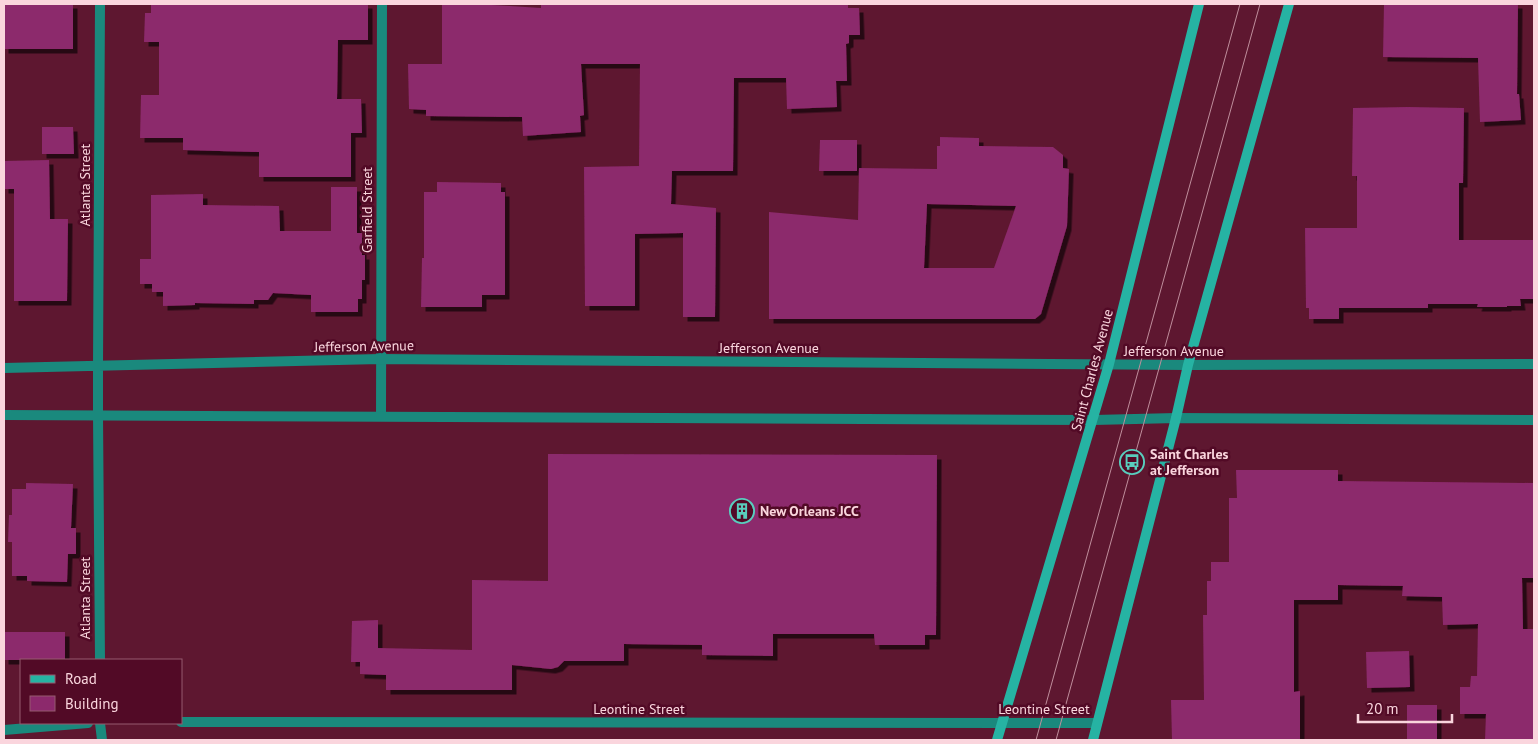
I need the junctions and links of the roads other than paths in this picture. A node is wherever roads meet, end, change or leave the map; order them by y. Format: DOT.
graph roads {
  1 [pos="100,4"];
  2 [pos="382,4"];
  3 [pos="1198,4"];
  4 [pos="1289,4"];
  5 [pos="380,359"];
  6 [pos="1109,364"];
  7 [pos="1534,364"];
  8 [pos="1188,365"];
  9 [pos="98,366"];
  10 [pos="4,368"];
  11 [pos="4,415"];
  12 [pos="98,415"];
  13 [pos="381,416"];
  14 [pos="1176,418"];
  15 [pos="1094,420"];
  16 [pos="1534,420"];
  17 [pos="100,659"];
  18 [pos="182,722"];
  19 [pos="1002,723"];
  20 [pos="1098,723"];
  21 [pos="76,724"];
  22 [pos="100,724"];
  23 [pos="4,730"];
  24 [pos="102,740"];
  25 [pos="997,740"];
  26 [pos="1093,740"];
  1 -- 9 [label="street, Atlanta Street"];
  2 -- 5 [label="street, Garfield Street"];
  3 -- 6 [label="main road, Saint Charles Avenue"];
  4 -- 8 [label="main road"];
  5 -- 6 [label="street, Jefferson Avenue"];
  5 -- 9 [label="street, Jefferson Avenue"];
  5 -- 13 [label="street, Garfield Street"];
  6 -- 8 [label="street, Jefferson Avenue"];
  6 -- 15 [label="main road, Saint Charles Avenue"];
  7 -- 8 [label="street, Jefferson Avenue"];
  8 -- 14 [label="main road"];
  9 -- 10 [label="street, Jefferson Avenue"];
  9 -- 12 [label="street, Atlanta Street"];
  11 -- 12 [label="street"];
  12 -- 13 [label="street"];
  12 -- 17 [label="street, Atlanta Street"];
  13 -- 15 [label="street"];
  14 -- 15 [label="street"];
  14 -- 16 [label="street"];
  14 -- 20 [label="main road"];
  15 -- 19 [label="main road, Saint Charles Avenue"];
  18 -- 19 [label="street, Leontine Street"];
  19 -- 20 [label="street, Leontine Street"];
  19 -- 25 [label="main road, Saint Charles Avenue"];
  20 -- 26 [label="main road"];
  21 -- 23 [label="street"];
  22 -- 24 [label="street"];
}
